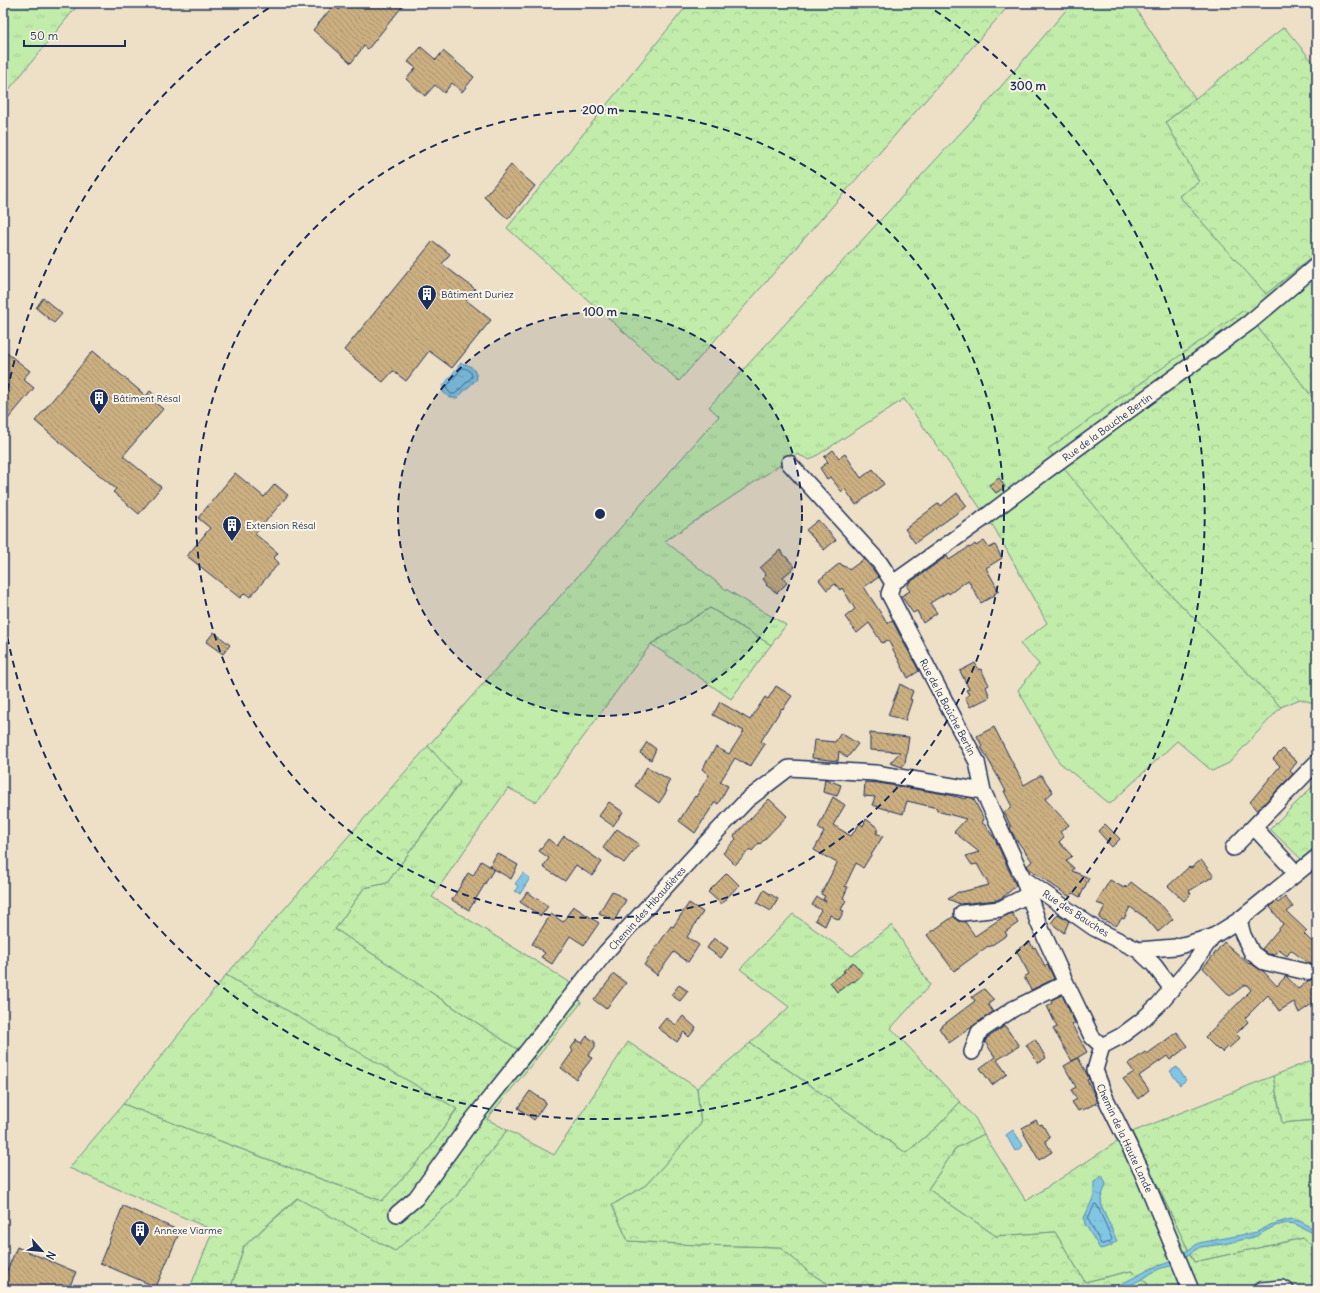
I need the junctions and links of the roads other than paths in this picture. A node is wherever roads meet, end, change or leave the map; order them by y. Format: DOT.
graph roads {
  1 [pos="1317,265"];
  2 [pos="789,463"];
  3 [pos="893,583"];
  4 [pos="1316,763"];
  5 [pos="983,791"];
  6 [pos="1254,827"];
  7 [pos="1233,848"];
  8 [pos="1317,857"];
  9 [pos="1296,873"];
  10 [pos="1023,878"];
  11 [pos="1028,895"];
  12 [pos="962,913"];
  13 [pos="1239,920"];
  14 [pos="1212,937"];
  15 [pos="1138,950"];
  16 [pos="1307,972"];
  17 [pos="1066,983"];
  18 [pos="1172,988"];
  19 [pos="1102,1046"];
  20 [pos="972,1052"];
  21 [pos="397,1214"];
  22 [pos="1192,1290"];
  23 [pos="1261,1290"];
  24 [pos="1286,1290"];
  1 -- 3 [label="street, Rue de la Bauche Bertin"];
  2 -- 3 [label="street"];
  3 -- 5 [label="street, Rue de la Bauche Bertin"];
  4 -- 6 [label="street"];
  5 -- 10 [label="street"];
  5 -- 21 [label="street, Chemin des Hibaudières"];
  6 -- 7 [label="street"];
  6 -- 9 [label="street"];
  8 -- 9 [label="street"];
  9 -- 13 [label="street"];
  10 -- 11 [label="street"];
  10 -- 15 [label="street, Rue des Bauches"];
  11 -- 12 [label="street"];
  11 -- 17 [label="street"];
  13 -- 14 [label="street"];
  13 -- 16 [label="street"];
  14 -- 15 [label="street"];
  14 -- 18 [label="street"];
  15 -- 18 [label="street"];
  17 -- 19 [label="street"];
  17 -- 20 [label="street"];
  18 -- 19 [label="street"];
  19 -- 22 [label="street, Chemin de la Haute Lande"];
  23 -- 24 [label="street"];
}
